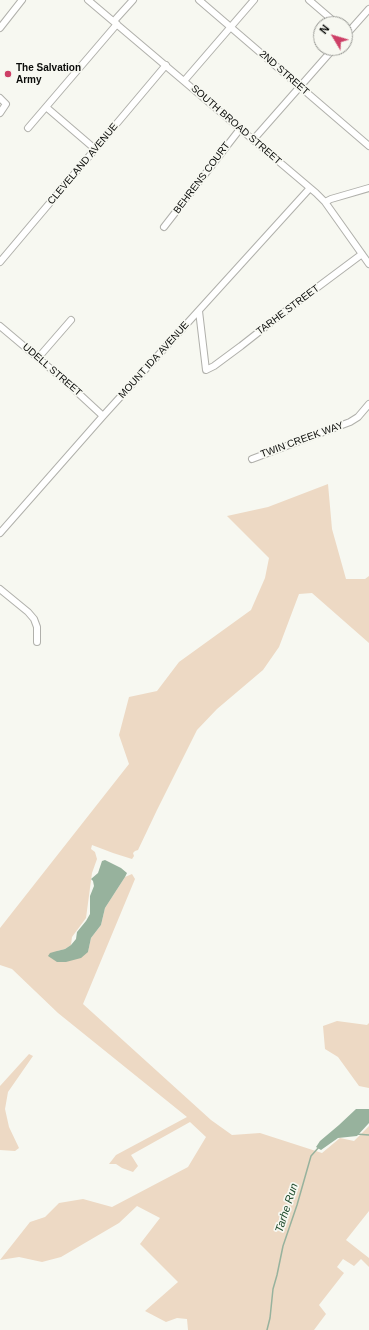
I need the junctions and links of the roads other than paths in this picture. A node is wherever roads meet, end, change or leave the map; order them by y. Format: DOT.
graph roads {
  1 [pos="22,0"];
  2 [pos="88,0"];
  3 [pos="133,0"];
  4 [pos="199,0"];
  5 [pos="254,0"];
  6 [pos="309,0"];
  7 [pos="369,9"];
  8 [pos="328,16"];
  9 [pos="116,22"];
  10 [pos="353,26"];
  11 [pos="0,28"];
  12 [pos="230,28"];
  13 [pos="327,56"];
  14 [pos="166,65"];
  15 [pos="184,81"];
  16 [pos="300,87"];
  17 [pos="0,98"];
  18 [pos="46,107"];
  19 [pos="0,113"];
  20 [pos="28,128"];
  21 [pos="240,129"];
  22 [pos="253,140"];
  23 [pos="369,146"];
  24 [pos="95,150"];
  25 [pos="310,188"];
  26 [pos="369,188"];
  27 [pos="325,202"];
  28 [pos="164,227"];
  29 [pos="362,254"];
  30 [pos="0,262"];
  31 [pos="369,264"];
  32 [pos="199,311"];
  33 [pos="71,320"];
  34 [pos="0,326"];
  35 [pos="38,358"];
  36 [pos="369,404"];
  37 [pos="103,416"];
  38 [pos="252,459"];
  39 [pos="0,533"];
  40 [pos="0,589"];
  41 [pos="37,642"];
  1 -- 11 [label="street"];
  2 -- 9 [label="street, SOUTH BROAD STREET"];
  3 -- 9 [label="street"];
  4 -- 12 [label="street, 2ND STREET"];
  5 -- 12 [label="street"];
  6 -- 8 [label="street"];
  7 -- 10 [label="street"];
  9 -- 14 [label="street, SOUTH BROAD STREET"];
  9 -- 18 [label="street"];
  12 -- 15 [label="street"];
  12 -- 16 [label="street, 2ND STREET"];
  13 -- 16 [label="street"];
  14 -- 15 [label="street, SOUTH BROAD STREET"];
  14 -- 24 [label="street, CLEVELAND AVENUE"];
  15 -- 21 [label="street, SOUTH BROAD STREET"];
  16 -- 22 [label="street"];
  16 -- 23 [label="street, 2ND STREET"];
  17 -- 19 [label="street"];
  18 -- 20 [label="street"];
  18 -- 24 [label="street"];
  21 -- 22 [label="street, SOUTH BROAD STREET"];
  21 -- 28 [label="street, BEHRENS COURT"];
  22 -- 25 [label="street, SOUTH BROAD STREET"];
  24 -- 30 [label="street, CLEVELAND AVENUE"];
  25 -- 27 [label="street, SOUTH BROAD STREET"];
  25 -- 32 [label="street, MOUNT IDA AVENUE"];
  26 -- 27 [label="street"];
  27 -- 29 [label="street, SOUTH BROAD STREET"];
  29 -- 31 [label="street, SOUTH BROAD STREET"];
  29 -- 32 [label="street, TARHE STREET"];
  32 -- 37 [label="street, MOUNT IDA AVENUE"];
  33 -- 35 [label="street"];
  34 -- 35 [label="street, UDELL STREET"];
  35 -- 37 [label="street, UDELL STREET"];
  36 -- 38 [label="street, TWIN CREEK WAY"];
  37 -- 39 [label="street, MOUNT IDA AVENUE"];
  40 -- 41 [label="street"];
}
